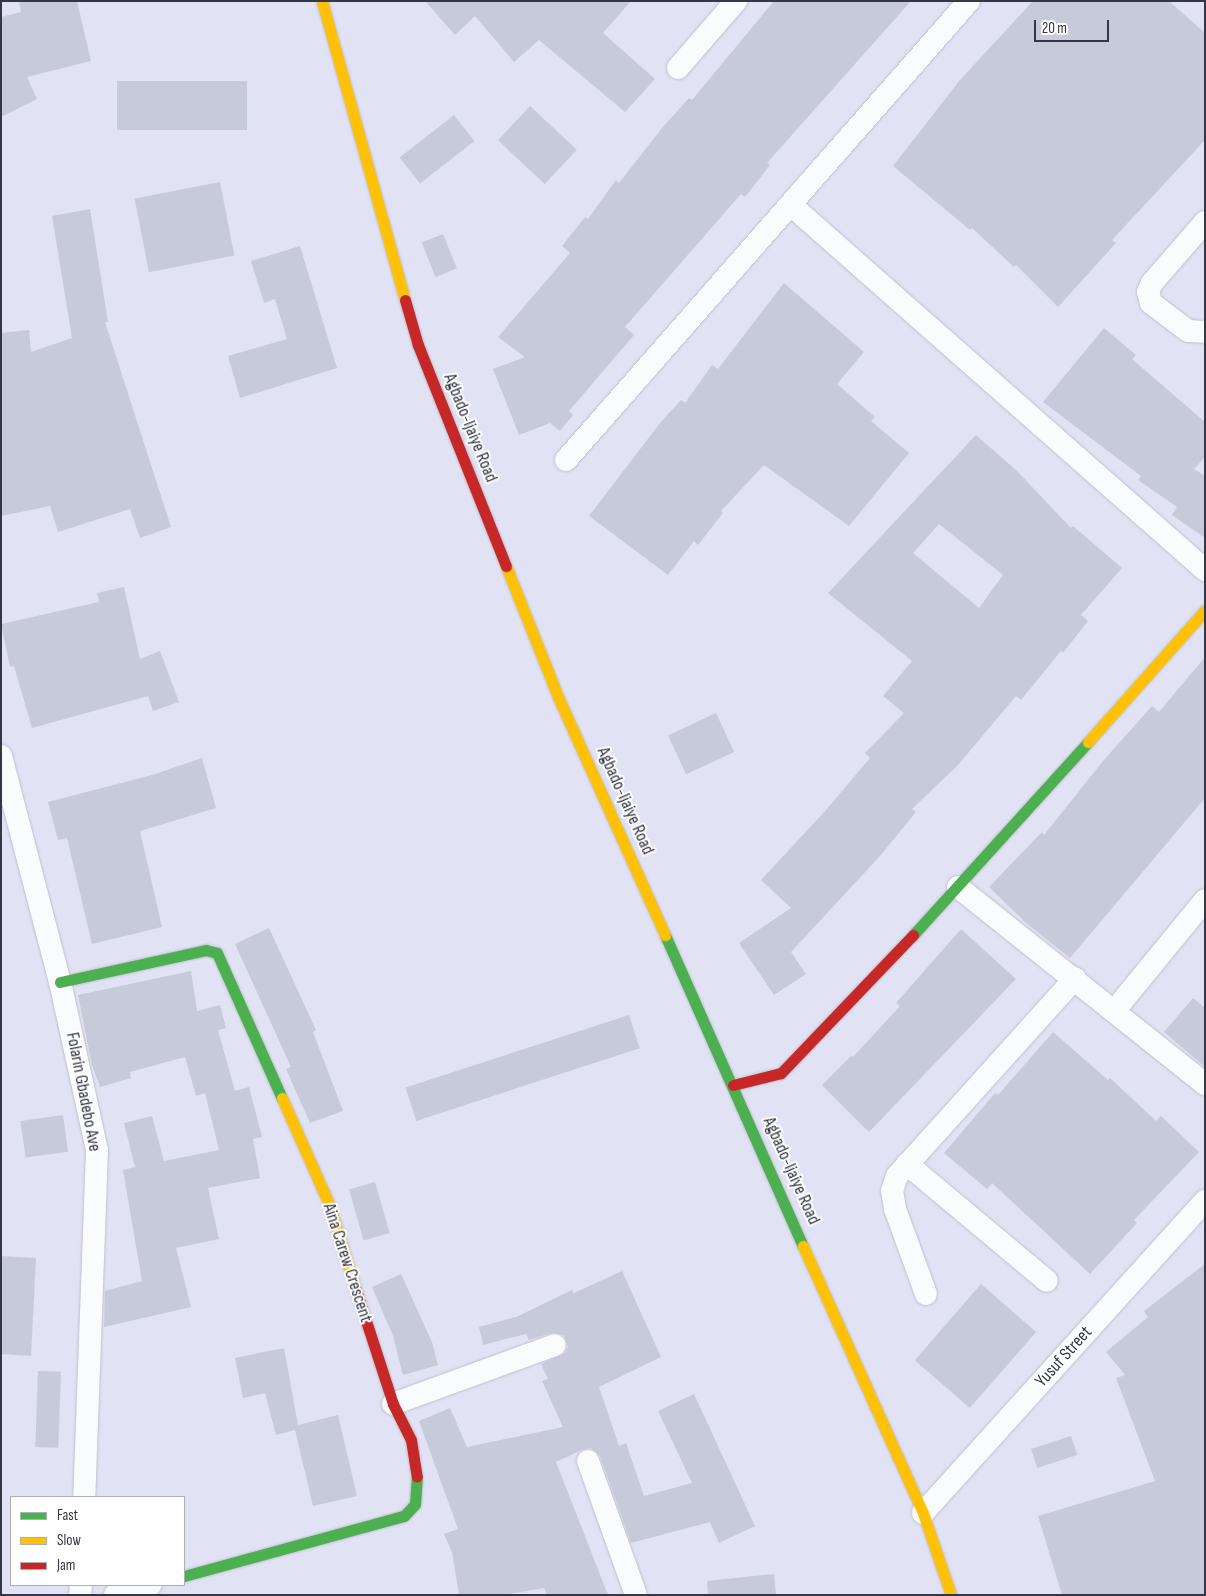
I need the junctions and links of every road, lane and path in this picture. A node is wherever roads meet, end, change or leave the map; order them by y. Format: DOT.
graph roads {
  1 [pos="322,1"];
  2 [pos="736,1"];
  3 [pos="969,1"];
  4 [pos="678,68"];
  5 [pos="792,206"];
  6 [pos="1205,222"];
  7 [pos="1205,332"];
  8 [pos="566,460"];
  9 [pos="1205,570"];
  10 [pos="1205,610"];
  11 [pos="1,756"];
  12 [pos="958,887"];
  13 [pos="1205,900"];
  14 [pos="1075,978"];
  15 [pos="60,982"];
  16 [pos="1115,1010"];
  17 [pos="1205,1084"];
  18 [pos="733,1085"];
  19 [pos="907,1164"];
  20 [pos="1205,1201"];
  21 [pos="1047,1281"];
  22 [pos="926,1294"];
  23 [pos="554,1345"];
  24 [pos="392,1404"];
  25 [pos="588,1461"];
  26 [pos="84,1496"];
  27 [pos="923,1513"];
  28 [pos="185,1576"];
  29 [pos="147,1586"];
  30 [pos="115,1595"];
  31 [pos="636,1595"];
  32 [pos="951,1595"];
  1 -- 18 [label="street, Agbado-Ijaiye Road"];
  2 -- 4 [label="street"];
  3 -- 5 [label="street"];
  5 -- 8 [label="street"];
  5 -- 9 [label="street"];
  6 -- 7 [label="street"];
  10 -- 12 [label="street"];
  11 -- 15 [label="street, Folarin Gbadebo Ave"];
  12 -- 14 [label="street"];
  12 -- 18 [label="street"];
  13 -- 16 [label="street"];
  14 -- 16 [label="street"];
  14 -- 19 [label="street"];
  15 -- 24 [label="street, Aina Carew Crescent"];
  15 -- 26 [label="street, Folarin Gbadebo Ave"];
  16 -- 17 [label="street"];
  18 -- 27 [label="street, Agbado-Ijaiye Road"];
  19 -- 21 [label="street"];
  19 -- 22 [label="street"];
  20 -- 27 [label="street, Yusuf Street"];
  23 -- 24 [label="street"];
  24 -- 28 [label="street, Aina Carew Crescent"];
  25 -- 31 [label="street"];
  27 -- 32 [label="street, Agbado-Ijaiye Road"];
  29 -- 30 [label="street"];
}
